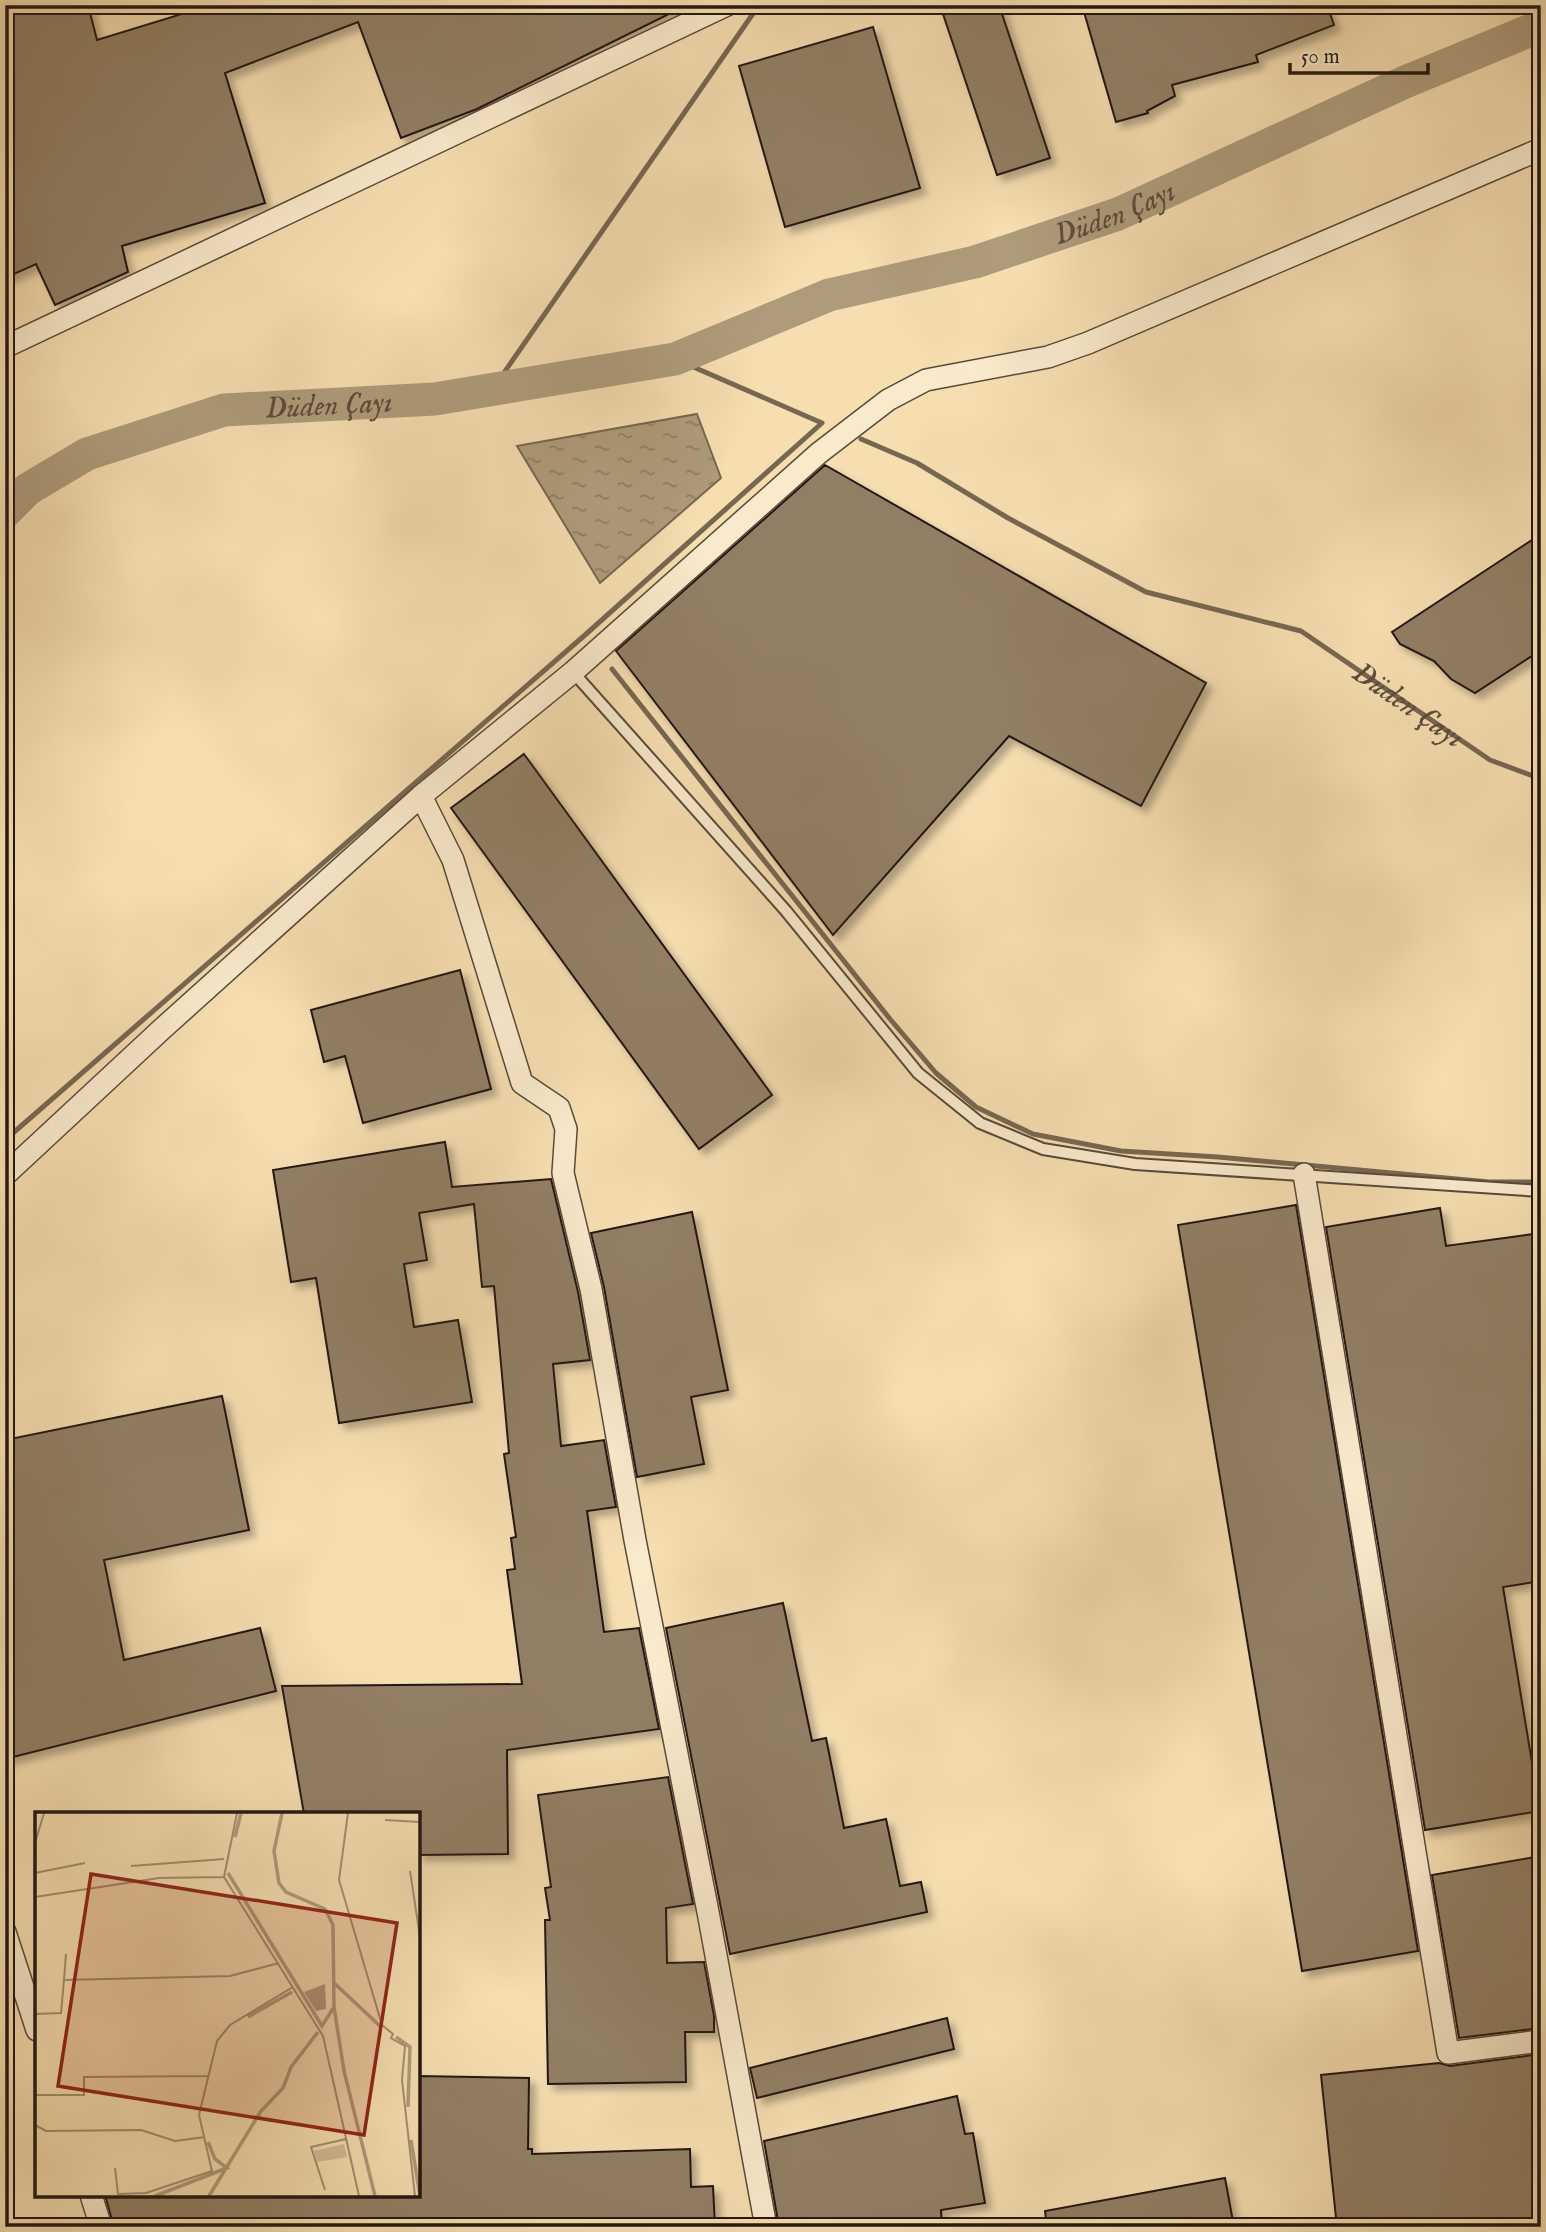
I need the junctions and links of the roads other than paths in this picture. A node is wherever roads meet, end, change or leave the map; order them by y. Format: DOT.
graph roads {
  1 [pos="727,5"];
  2 [pos="1541,149"];
  3 [pos="5,347"];
  4 [pos="573,672"];
  5 [pos="421,796"];
  6 [pos="1304,1174"];
  7 [pos="5,1175"];
  8 [pos="1541,1191"];
  9 [pos="5,1932"];
  10 [pos="35,2024"];
  11 [pos="1541,2041"];
  12 [pos="91,2197"];
  13 [pos="101,2227"];
  14 [pos="766,2227"];
  1 -- 3 [label="street"];
  2 -- 4 [label="street"];
  4 -- 5 [label="street"];
  4 -- 6 [label="lane"];
  5 -- 7 [label="street"];
  5 -- 14 [label="street"];
  6 -- 8 [label="lane"];
  6 -- 11 [label="street"];
  9 -- 10 [label="street"];
  12 -- 13 [label="street"];
}
